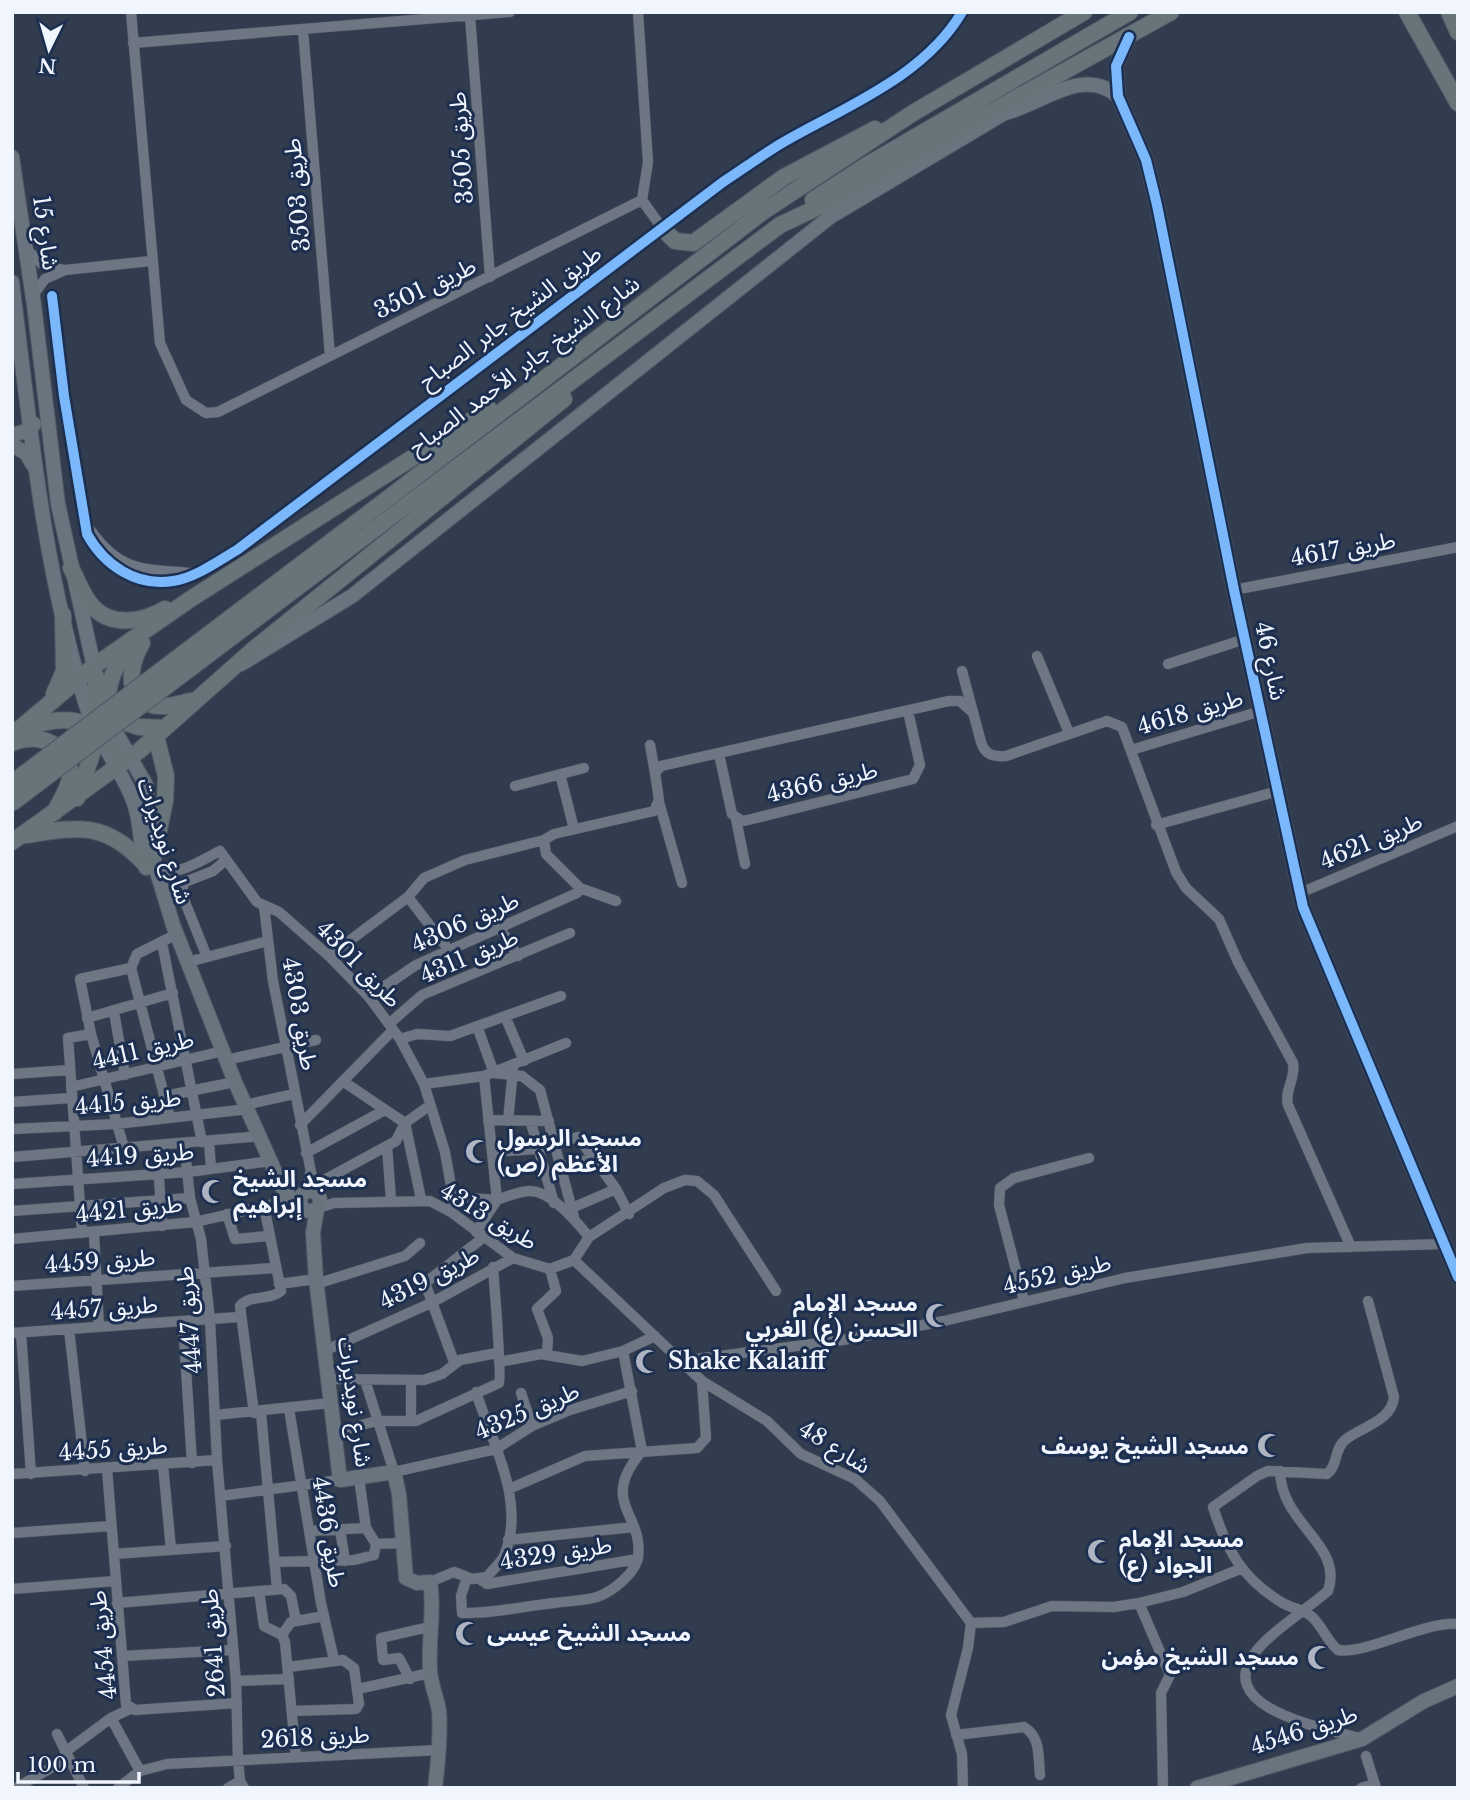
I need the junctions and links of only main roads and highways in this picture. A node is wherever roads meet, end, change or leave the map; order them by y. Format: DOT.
graph roads {
  1 [pos="1084,12"];
  2 [pos="1130,12"];
  3 [pos="1171,12"];
  4 [pos="1407,12"];
  5 [pos="1449,12"];
  6 [pos="1458,32"];
  7 [pos="1458,103"];
  8 [pos="913,113"];
  9 [pos="780,225"];
  10 [pos="662,228"];
  11 [pos="593,368"];
  12 [pos="533,386"];
  13 [pos="361,529"];
  14 [pos="249,560"];
  15 [pos="71,568"];
  16 [pos="63,615"];
  17 [pos="150,629"];
  18 [pos="95,672"];
  19 [pos="192,701"];
  20 [pos="96,711"];
  21 [pos="35,714"];
  22 [pos="94,728"];
  23 [pos="160,732"];
  24 [pos="14,736"];
  25 [pos="110,742"];
  26 [pos="130,758"];
  27 [pos="117,768"];
  28 [pos="12,783"];
  29 [pos="77,798"];
  30 [pos="12,803"];
  31 [pos="54,814"];
  32 [pos="17,839"];
  1 -- 8 [label="main road, شارع الشيخ جابر الأحمد الصباح"];
  2 -- 9 [label="main road"];
  3 -- 9 [label="main road, شارع الشيخ جابر الأحمد الصباح"];
  4 -- 7 [label="main road"];
  5 -- 6 [label="main road"];
  8 -- 10 [label="main road"];
  8 -- 12 [label="main road, شارع الشيخ جابر الأحمد الصباح"];
  9 -- 11 [label="main road, شارع الشيخ جابر الأحمد الصباح"];
  11 -- 13 [label="main road, شارع الشيخ جابر الأحمد الصباح"];
  11 -- 19 [label="main road"];
  12 -- 13 [label="main road, شارع الشيخ جابر الأحمد الصباح"];
  12 -- 14 [label="main road"];
  13 -- 28 [label="main road, شارع الشيخ جابر الأحمد الصباح, bridge"];
  13 -- 30 [label="main road, bridge"];
  14 -- 15 [label="main road"];
  14 -- 17 [label="main road"];
  16 -- 21 [label="main road"];
  17 -- 18 [label="main road"];
  17 -- 19 [label="main road"];
  17 -- 20 [label="main road"];
  18 -- 20 [label="main road"];
  18 -- 21 [label="main road"];
  19 -- 23 [label="main road"];
  20 -- 22 [label="main road"];
  20 -- 23 [label="main road"];
  20 -- 25 [label="main road"];
  21 -- 24 [label="main road"];
  22 -- 24 [label="main road"];
  22 -- 25 [label="main road"];
  22 -- 29 [label="main road"];
  23 -- 26 [label="main road"];
  23 -- 32 [label="main road"];
  24 -- 31 [label="main road"];
  25 -- 26 [label="main road"];
  25 -- 27 [label="main road"];
  26 -- 27 [label="main road"];
  27 -- 29 [label="main road"];
  29 -- 31 [label="main road"];
  31 -- 32 [label="main road"];
}
